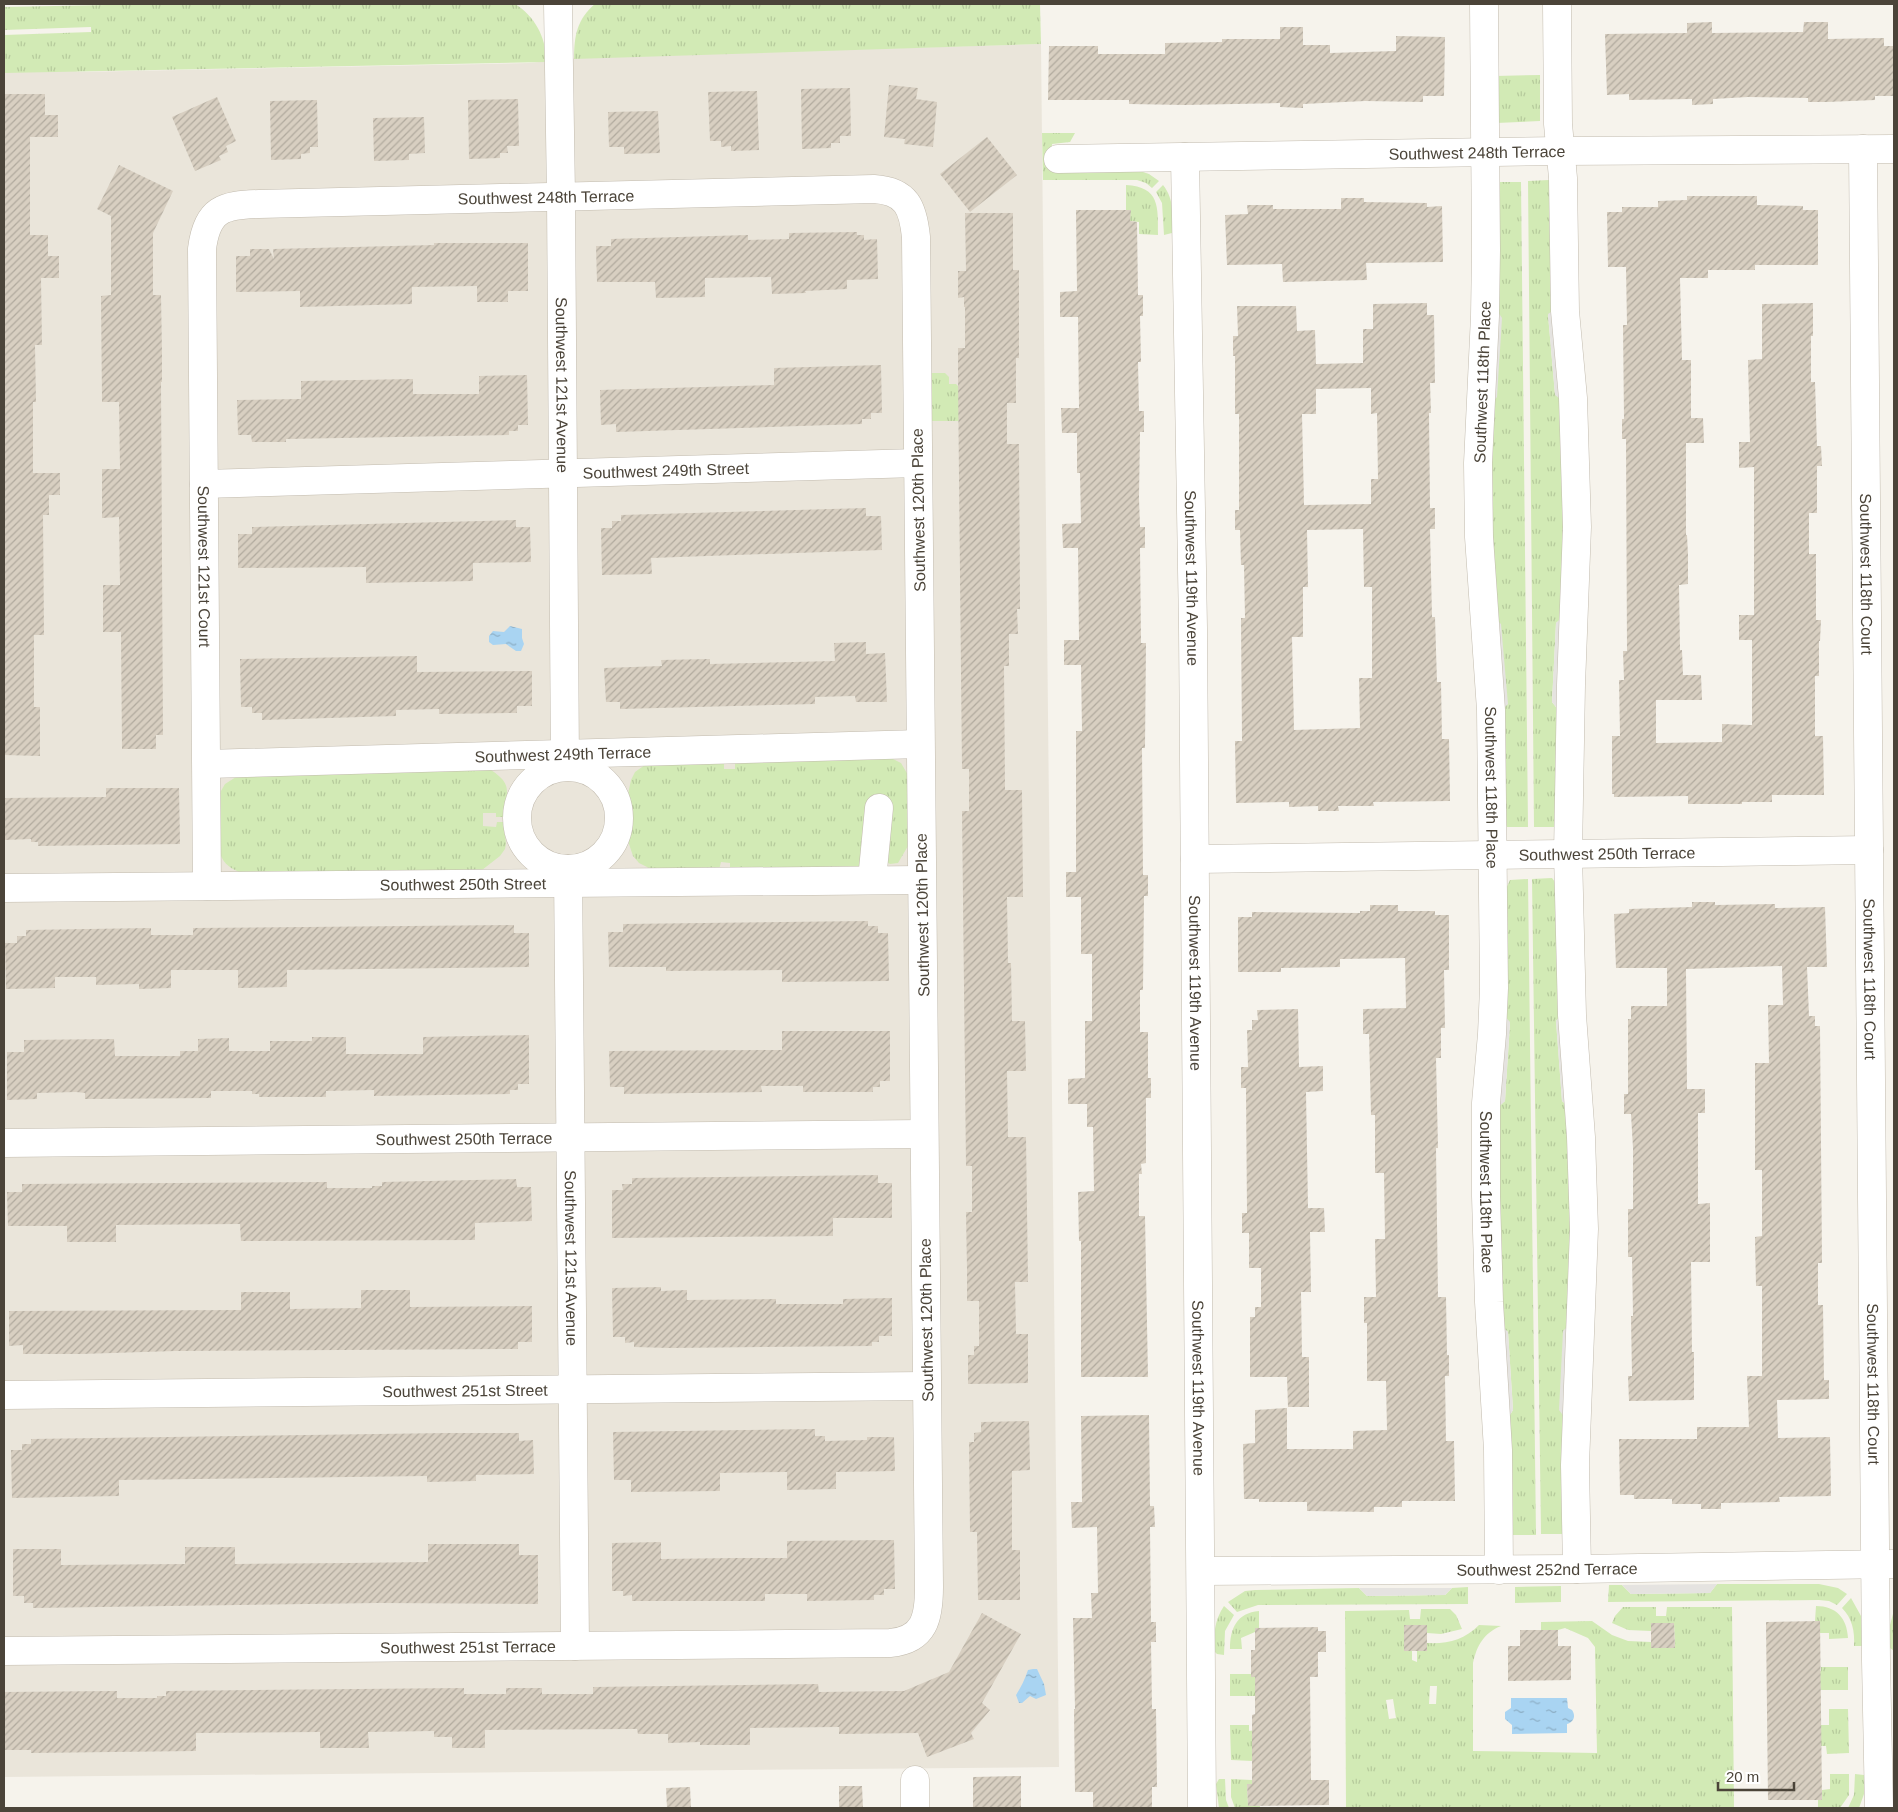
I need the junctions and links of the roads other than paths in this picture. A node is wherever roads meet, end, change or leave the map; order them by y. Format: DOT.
graph roads {
  1 [pos="558,4"];
  2 [pos="1484,4"];
  3 [pos="1557,4"];
  4 [pos="1863,149"];
  5 [pos="1894,149"];
  6 [pos="1560,151"];
  7 [pos="1486,153"];
  8 [pos="1185,157"];
  9 [pos="1058,159"];
  10 [pos="561,196"];
  11 [pos="910,208"];
  12 [pos="202,249"];
  13 [pos="917,463"];
  14 [pos="564,474"];
  15 [pos="204,484"];
  16 [pos="920,744"];
  17 [pos="565,760"];
  18 [pos="207,764"];
  19 [pos="879,808"];
  20 [pos="1869,850"];
  21 [pos="1568,854"];
  22 [pos="1493,856"];
  23 [pos="1195,860"];
  24 [pos="568,876"];
  25 [pos="872,880"];
  26 [pos="921,880"];
  27 [pos="207,886"];
  28 [pos="4,888"];
  29 [pos="924,1134"];
  30 [pos="569,1137"];
  31 [pos="4,1143"];
  32 [pos="926,1386"];
  33 [pos="572,1389"];
  34 [pos="4,1395"];
  35 [pos="1885,1564"];
  36 [pos="1577,1569"];
  37 [pos="1499,1570"];
  38 [pos="1201,1571"];
  39 [pos="925,1622"];
  40 [pos="575,1646"];
  41 [pos="4,1651"];
  42 [pos="914,1780"];
  43 [pos="914,1808"];
  44 [pos="1202,1808"];
  45 [pos="1879,1808"];
  1 -- 10 [label="street, Southwest 121st Avenue"];
  2 -- 7 [label="street, Southwest 118th Place"];
  3 -- 6 [label="street"];
  4 -- 5 [label="street, Southwest 248th Terrace"];
  4 -- 6 [label="street, Southwest 248th Terrace"];
  4 -- 20 [label="street, Southwest 118th Court"];
  6 -- 7 [label="street, Southwest 248th Terrace"];
  6 -- 21 [label="street"];
  7 -- 8 [label="street, Southwest 248th Terrace"];
  7 -- 22 [label="street, Southwest 118th Place"];
  8 -- 9 [label="street, Southwest 248th Terrace"];
  8 -- 23 [label="street, Southwest 119th Avenue"];
  10 -- 11 [label="street, Southwest 248th Terrace"];
  10 -- 12 [label="street, Southwest 248th Terrace"];
  10 -- 14 [label="street, Southwest 121st Avenue"];
  11 -- 13 [label="street, Southwest 120th Place"];
  12 -- 15 [label="street, Southwest 121st Court"];
  13 -- 14 [label="street, Southwest 249th Street"];
  13 -- 16 [label="street, Southwest 120th Place"];
  14 -- 15 [label="street, Southwest 249th Street"];
  14 -- 17 [label="street, Southwest 121st Avenue"];
  15 -- 18 [label="street, Southwest 121st Court"];
  16 -- 17 [label="street, Southwest 249th Terrace"];
  16 -- 26 [label="street, Southwest 120th Place"];
  17 -- 18 [label="street, Southwest 249th Terrace"];
  17 -- 24 [label="street"];
  17 -- 24 [label="street"];
  18 -- 27 [label="street, Southwest 121st Court"];
  19 -- 25 [label="street"];
  20 -- 21 [label="street, Southwest 250th Terrace"];
  20 -- 35 [label="street, Southwest 118th Court"];
  21 -- 22 [label="street, Southwest 250th Terrace"];
  21 -- 36 [label="street"];
  22 -- 23 [label="street, Southwest 250th Terrace"];
  22 -- 37 [label="street, Southwest 118th Place"];
  23 -- 38 [label="street, Southwest 119th Avenue"];
  24 -- 25 [label="street, Southwest 250th Street"];
  24 -- 27 [label="street, Southwest 250th Street"];
  24 -- 30 [label="street, Southwest 121st Avenue"];
  25 -- 26 [label="street, Southwest 250th Street"];
  26 -- 29 [label="street, Southwest 120th Place"];
  27 -- 28 [label="street, Southwest 250th Street"];
  29 -- 30 [label="street, Southwest 250th Terrace"];
  29 -- 32 [label="street, Southwest 120th Place"];
  30 -- 31 [label="street, Southwest 250th Terrace"];
  30 -- 33 [label="street, Southwest 121st Avenue"];
  32 -- 33 [label="street, Southwest 251st Street"];
  32 -- 39 [label="street, Southwest 120th Place"];
  33 -- 34 [label="street, Southwest 251st Street"];
  33 -- 40 [label="street, Southwest 121st Avenue"];
  35 -- 36 [label="street, Southwest 252nd Terrace"];
  35 -- 45 [label="street, Southwest 118th Court"];
  36 -- 37 [label="street, Southwest 252nd Terrace"];
  37 -- 38 [label="street, Southwest 252nd Terrace"];
  38 -- 44 [label="street, Southwest 119th Avenue"];
  39 -- 40 [label="street, Southwest 251st Terrace"];
  40 -- 41 [label="street, Southwest 251st Terrace"];
  42 -- 43 [label="street"];
}
